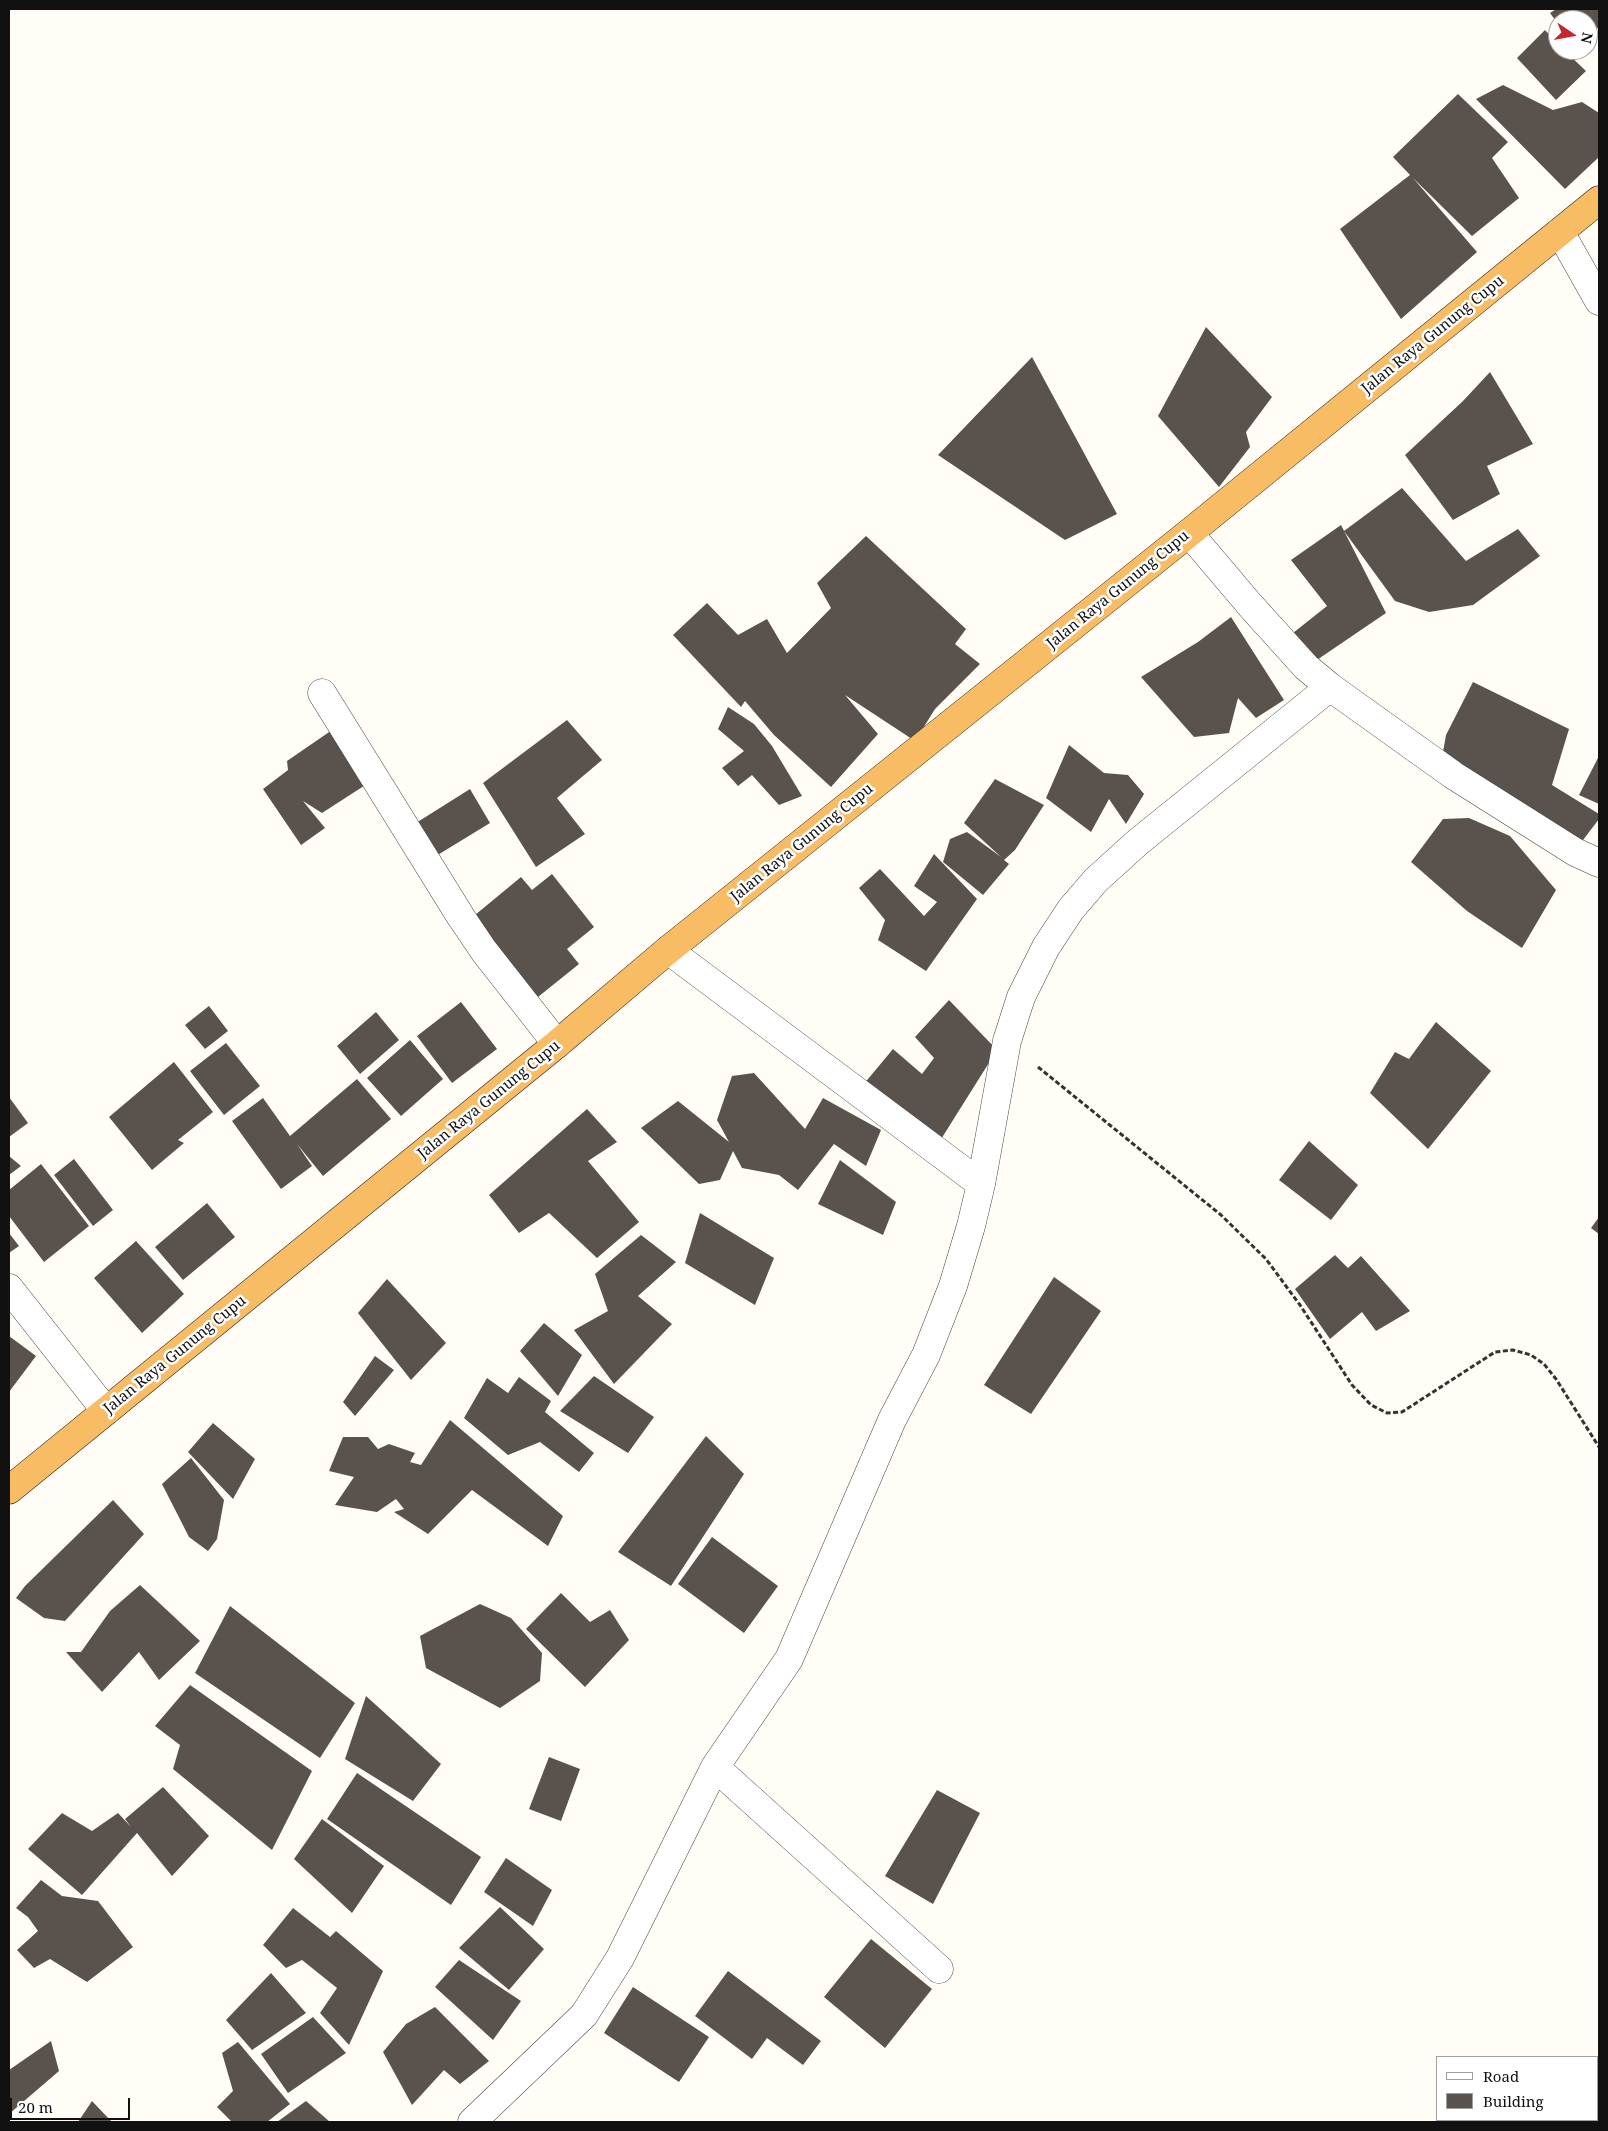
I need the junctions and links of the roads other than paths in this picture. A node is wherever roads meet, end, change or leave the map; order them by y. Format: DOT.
graph roads {
  1 [pos="1599,200"];
  2 [pos="1560,232"];
  3 [pos="1599,300"];
  4 [pos="1189,533"];
  5 [pos="1330,687"];
  6 [pos="322,693"];
  7 [pos="1599,863"];
  8 [pos="668,950"];
  9 [pos="557,1044"];
  10 [pos="981,1184"];
  11 [pos="9,1288"];
  12 [pos="106,1411"];
  13 [pos="9,1490"];
  14 [pos="715,1767"];
  15 [pos="939,1969"];
  16 [pos="472,2122"];
  1 -- 2 [label="highway, Jalan Raya Gunung Cupu"];
  2 -- 3 [label="street"];
  2 -- 4 [label="highway, Jalan Raya Gunung Cupu"];
  4 -- 5 [label="street"];
  4 -- 8 [label="highway, Jalan Raya Gunung Cupu"];
  5 -- 7 [label="street"];
  5 -- 10 [label="street"];
  6 -- 9 [label="street"];
  8 -- 9 [label="highway, Jalan Raya Gunung Cupu"];
  8 -- 10 [label="street"];
  9 -- 12 [label="highway, Jalan Raya Gunung Cupu"];
  10 -- 14 [label="street"];
  11 -- 12 [label="street"];
  12 -- 13 [label="highway, Jalan Raya Gunung Cupu"];
  14 -- 15 [label="street"];
  14 -- 16 [label="street"];
}
